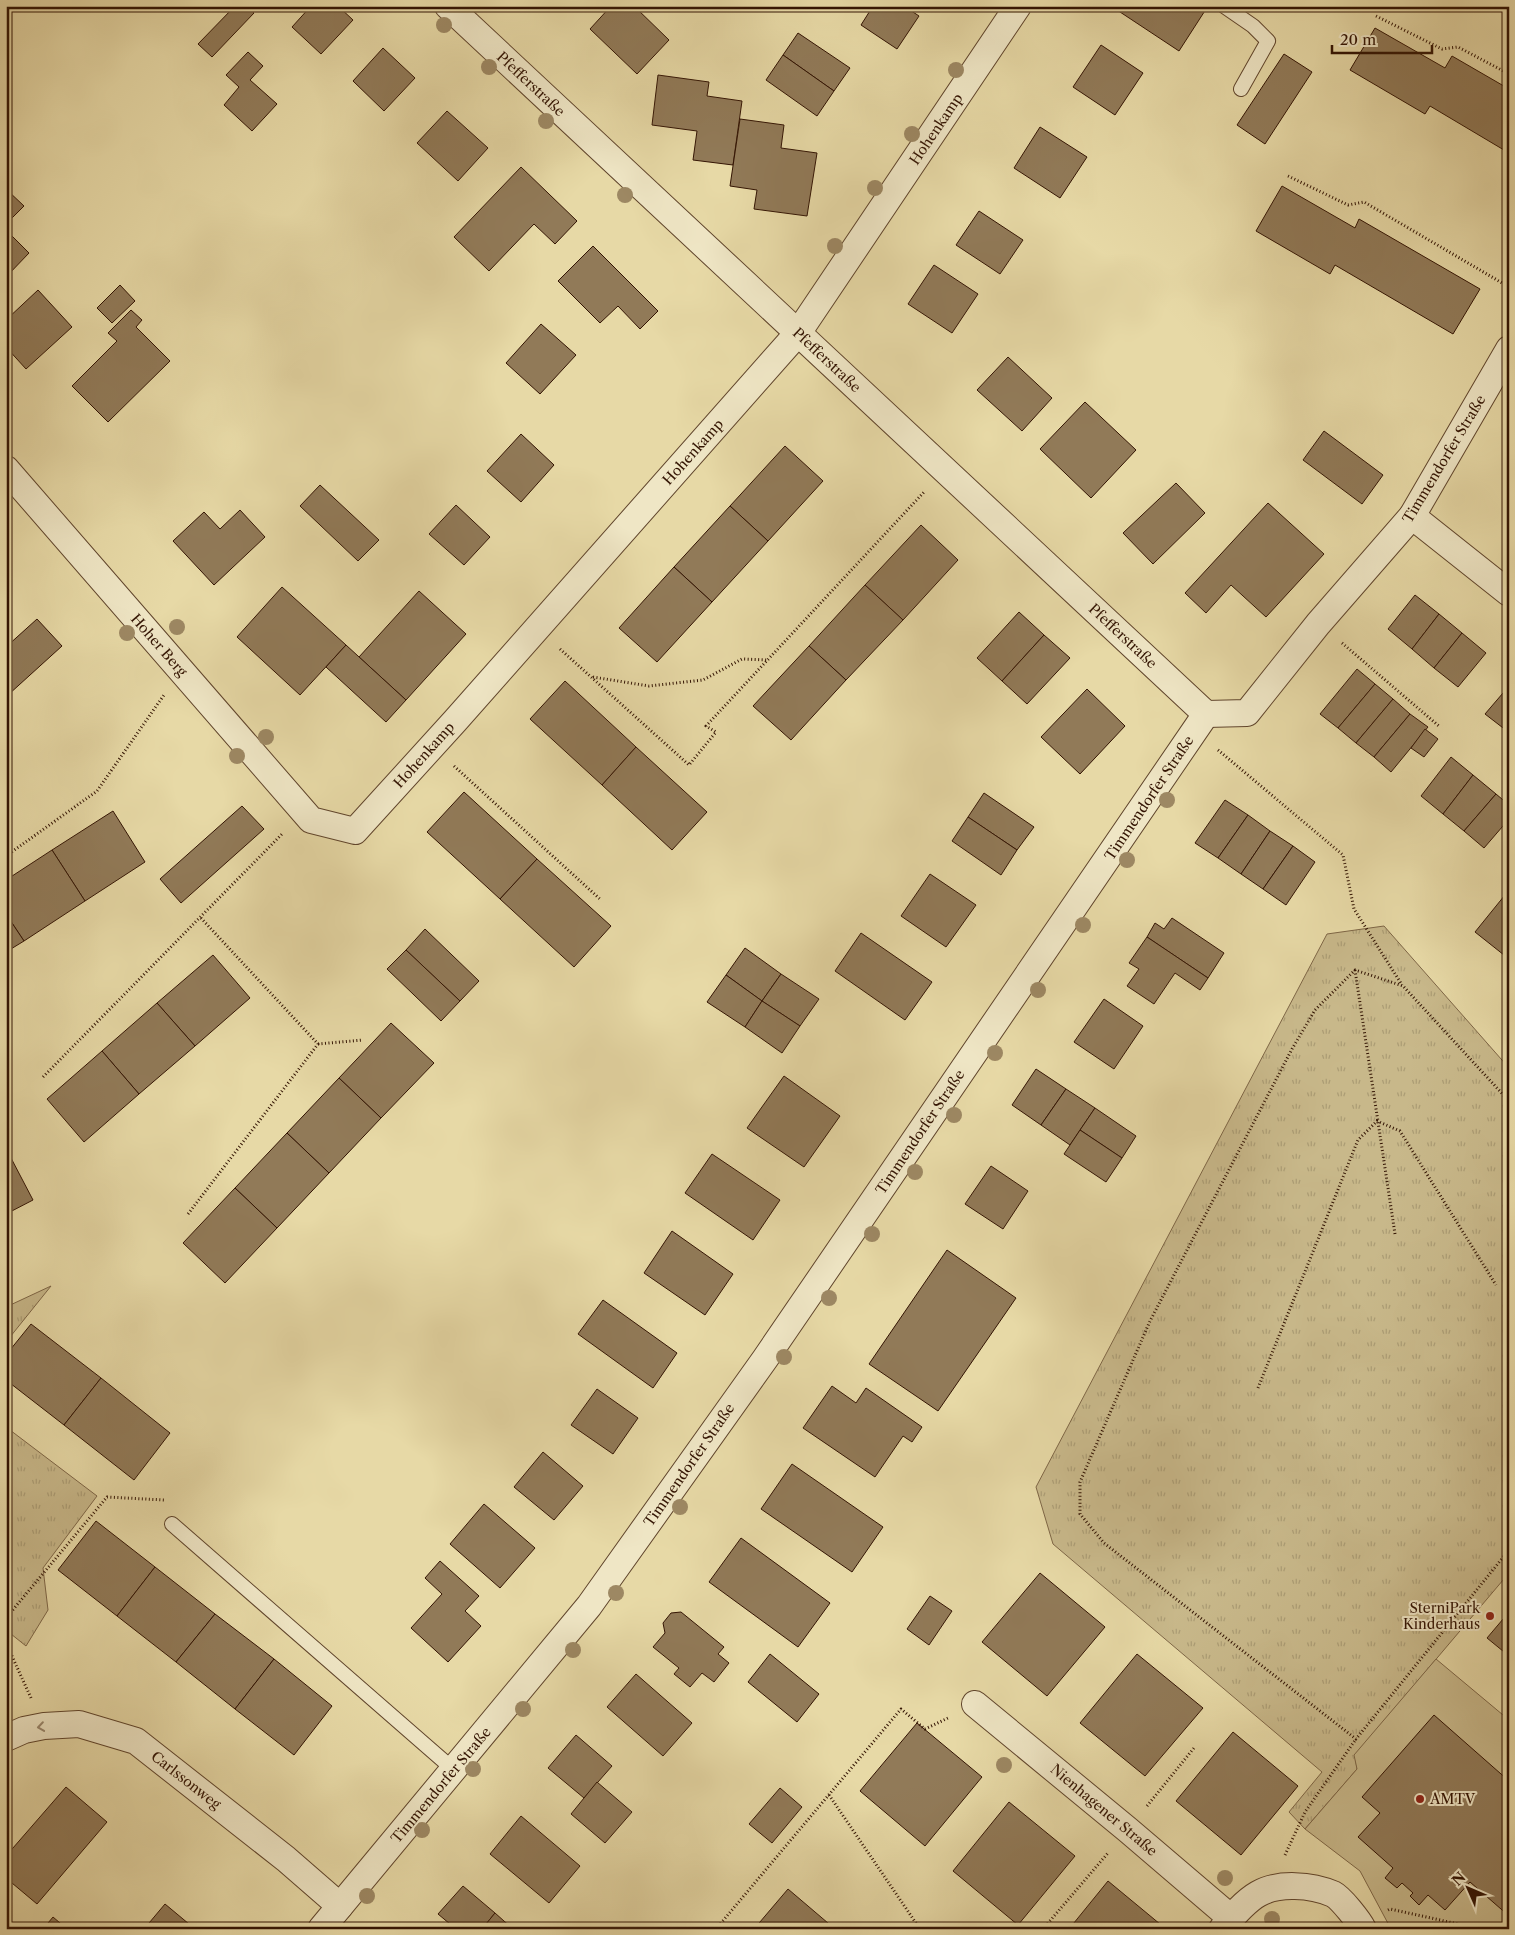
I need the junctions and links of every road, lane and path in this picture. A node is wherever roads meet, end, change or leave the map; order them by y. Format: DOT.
graph roads {
  1 [pos="448,6"];
  2 [pos="1018,6"];
  3 [pos="1224,6"];
  4 [pos="1376,16"];
  5 [pos="1509,74"];
  6 [pos="1241,89"];
  7 [pos="1288,176"];
  8 [pos="1509,287"];
  9 [pos="798,333"];
  10 [pos="1509,349"];
  11 [pos="6,469"];
  12 [pos="945,470"];
  13 [pos="1412,516"];
  14 [pos="1509,592"];
  15 [pos="1318,624"];
  16 [pos="537,628"];
  17 [pos="768,660"];
  18 [pos="181,670"];
  19 [pos="591,677"];
  20 [pos="1200,722"];
  21 [pos="1440,727"];
  22 [pos="432,746"];
  23 [pos="308,816"];
  24 [pos="6,856"];
  25 [pos="601,900"];
  26 [pos="200,917"];
  27 [pos="1355,970"];
  28 [pos="1403,986"];
  29 [pos="363,1040"];
  30 [pos="318,1044"];
  31 [pos="43,1077"];
  32 [pos="1509,1102"];
  33 [pos="1377,1121"];
  34 [pos="188,1214"];
  35 [pos="1395,1234"];
  36 [pos="1496,1285"];
  37 [pos="1258,1388"];
  38 [pos="172,1524"];
  39 [pos="1509,1550"];
  40 [pos="6,1618"];
  41 [pos="6,1643"];
  42 [pos="975,1704"];
  43 [pos="44,1726"];
  44 [pos="926,1729"];
  45 [pos="6,1738"];
  46 [pos="1356,1740"];
  47 [pos="454,1770"];
  48 [pos="829,1795"];
  49 [pos="1269,1889"];
  50 [pos="340,1906"];
  51 [pos="1390,1909"];
  52 [pos="1226,1923"];
  53 [pos="321,1929"];
  54 [pos="716,1929"];
  55 [pos="920,1929"];
  56 [pos="1363,1929"];
  57 [pos="1474,1929"];
  1 -- 9 [label="street, Pfefferstraße"];
  2 -- 9 [label="street, Hohenkamp"];
  3 -- 6 [label="lane"];
  4 -- 5 [label="path"];
  7 -- 8 [label="path"];
  9 -- 12 [label="street, Pfefferstraße"];
  9 -- 16 [label="street, Hohenkamp"];
  10 -- 13 [label="street, Timmendorfer Straße"];
  11 -- 18 [label="street, Hoher Berg"];
  12 -- 17 [label="path"];
  12 -- 20 [label="street, Pfefferstraße"];
  13 -- 14 [label="street"];
  13 -- 15 [label="street, Timmendorfer Straße"];
  15 -- 20 [label="street, Timmendorfer Straße"];
  15 -- 21 [label="path"];
  16 -- 19 [label="path"];
  16 -- 22 [label="street, Hohenkamp"];
  17 -- 19 [label="path"];
  17 -- 19 [label="path"];
  18 -- 23 [label="street, Hoher Berg"];
  18 -- 24 [label="path"];
  20 -- 28 [label="path"];
  20 -- 47 [label="street, Timmendorfer Straße"];
  22 -- 23 [label="street, Hohenkamp"];
  22 -- 25 [label="path"];
  23 -- 26 [label="path"];
  26 -- 30 [label="path"];
  26 -- 31 [label="path"];
  27 -- 28 [label="path"];
  27 -- 33 [label="path"];
  27 -- 46 [label="path"];
  28 -- 32 [label="path"];
  29 -- 30 [label="path"];
  30 -- 34 [label="path"];
  33 -- 35 [label="path"];
  33 -- 36 [label="path"];
  33 -- 37 [label="path"];
  38 -- 40 [label="path"];
  38 -- 47 [label="lane"];
  39 -- 46 [label="path"];
  41 -- 43 [label="path"];
  42 -- 52 [label="street, Nienhagener Straße"];
  43 -- 45 [label="street, Carlssonweg, one-way"];
  43 -- 50 [label="street, Carlssonweg"];
  44 -- 48 [label="path"];
  46 -- 49 [label="path"];
  47 -- 50 [label="street, Timmendorfer Straße"];
  48 -- 54 [label="path"];
  48 -- 55 [label="path"];
  49 -- 52 [label="street, Nienhagener Straße"];
  49 -- 56 [label="street, Nienhagener Straße"];
  50 -- 53 [label="street, Timmendorfer Straße"];
  51 -- 57 [label="path"];
}
